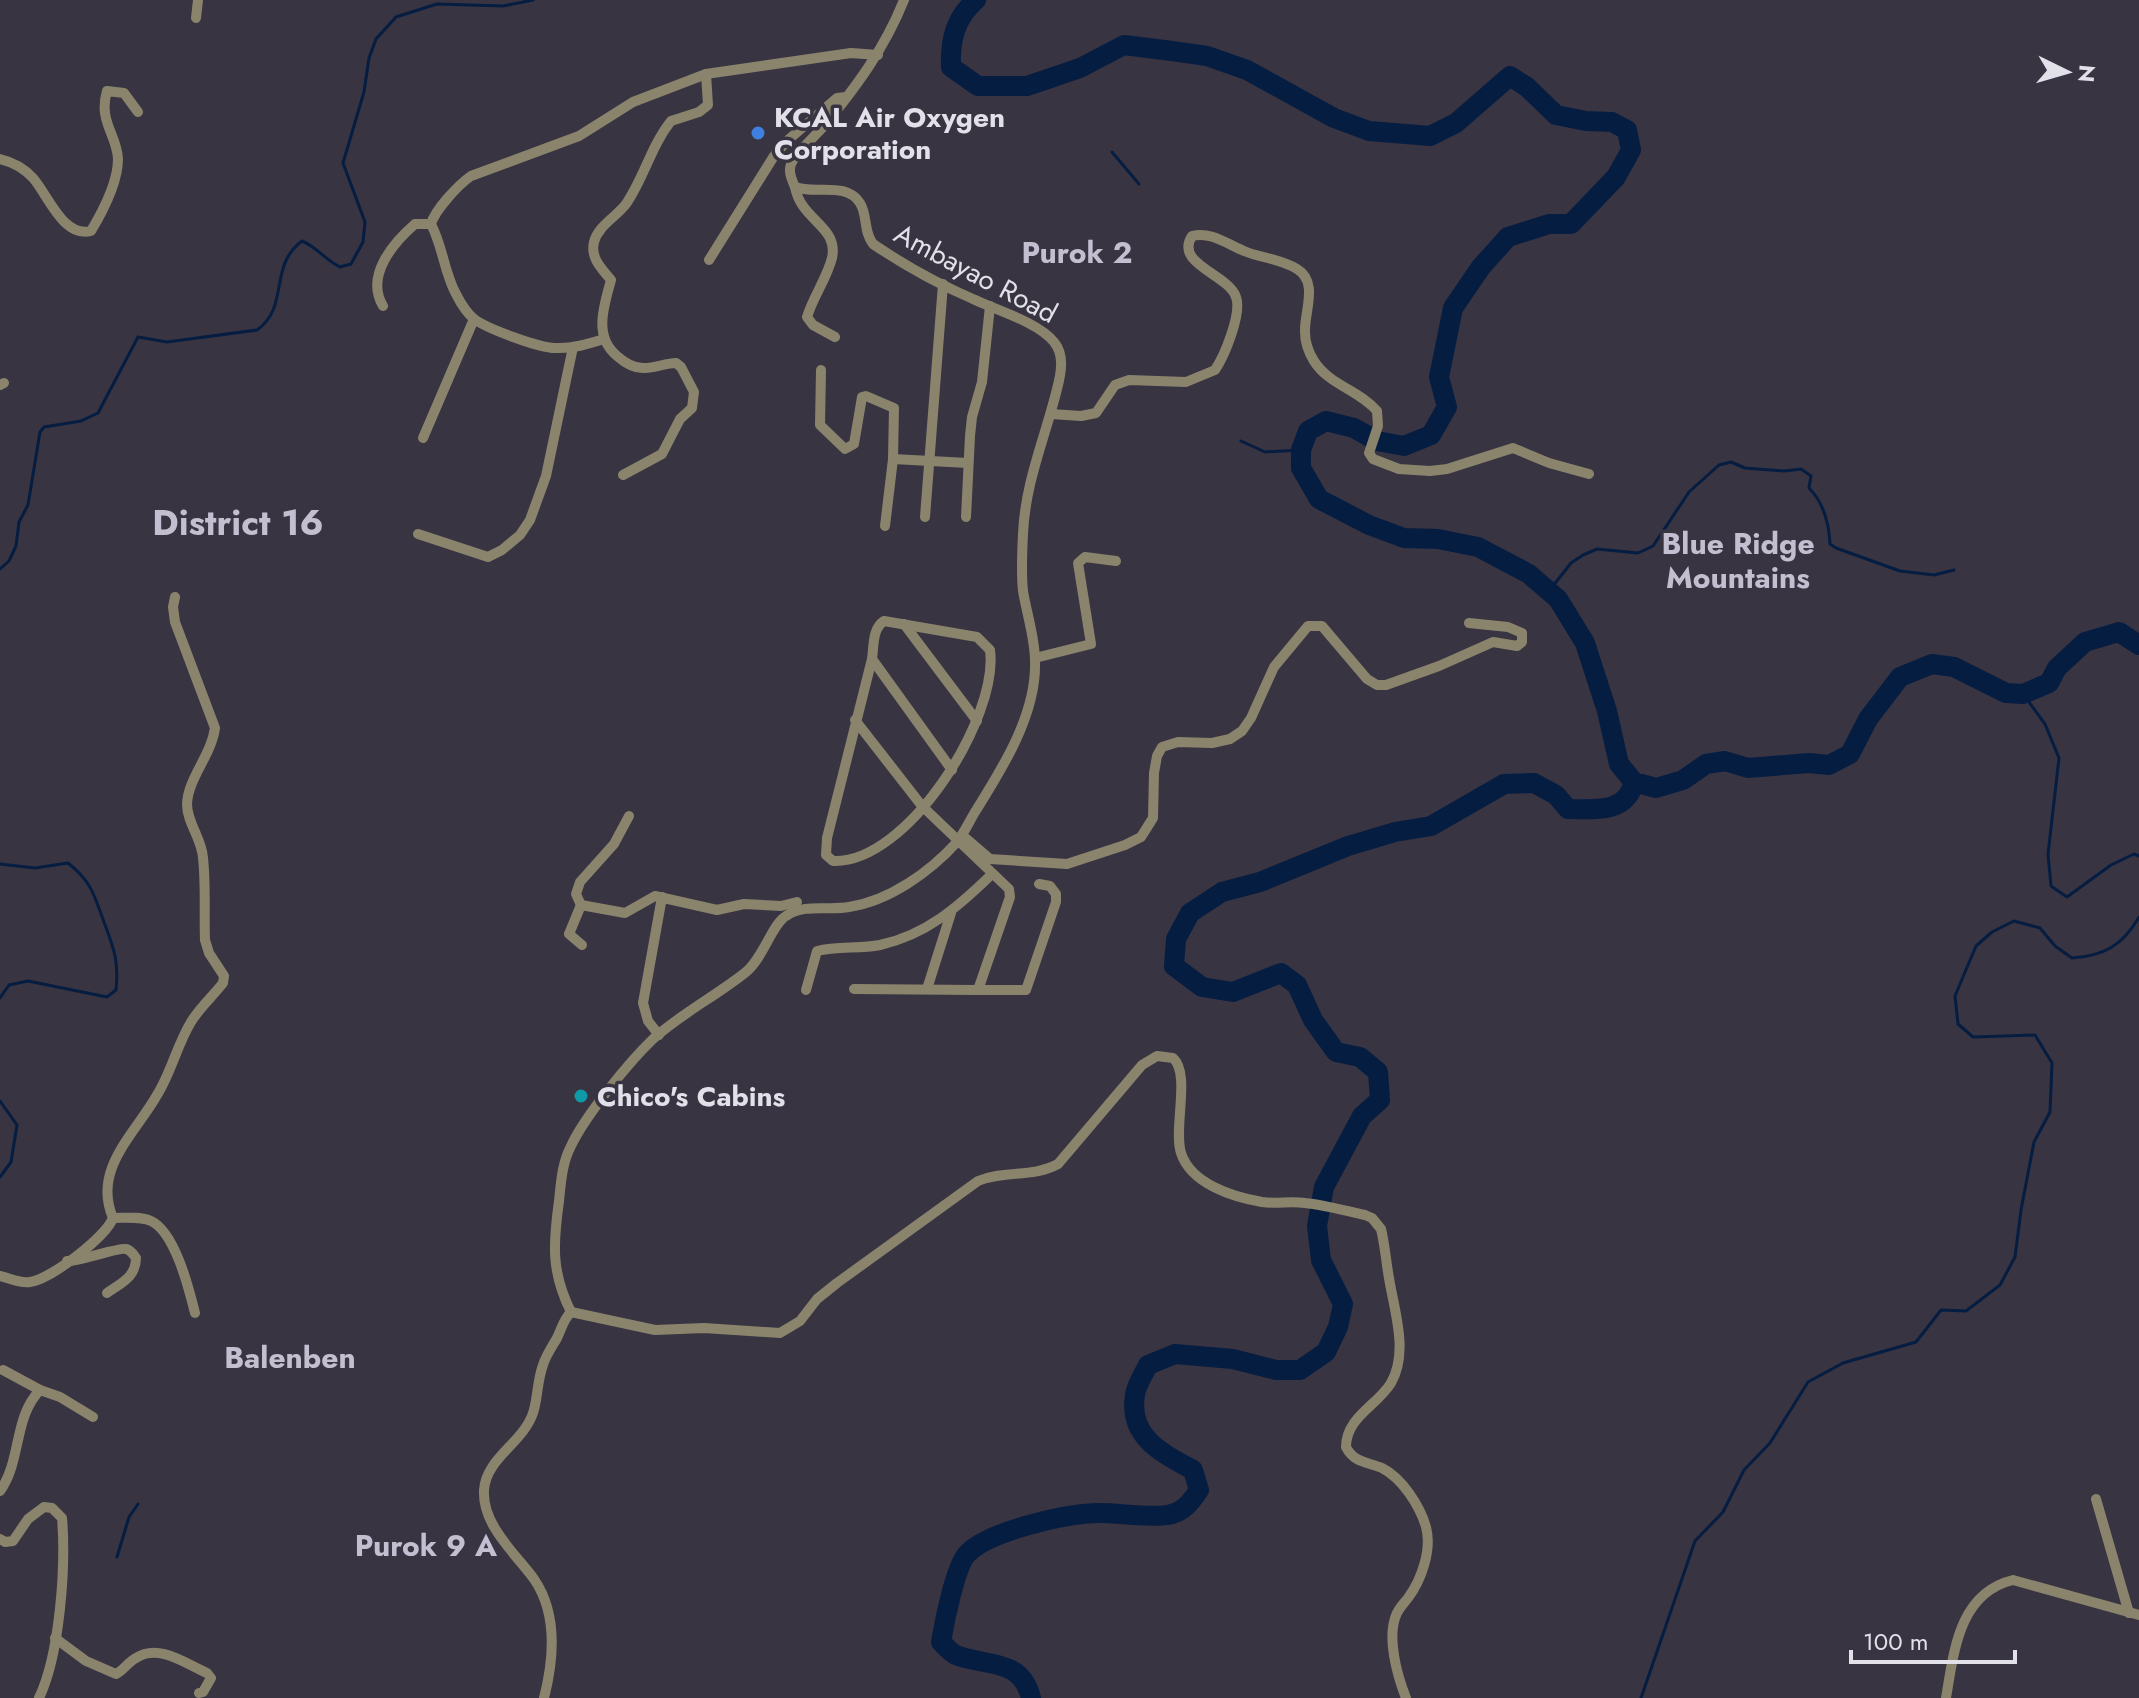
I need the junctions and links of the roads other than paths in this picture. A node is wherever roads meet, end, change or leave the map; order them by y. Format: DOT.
graph roads {
  1 [pos="198,0"];
  2 [pos="904,0"];
  3 [pos="196,18"];
  4 [pos="878,55"];
  5 [pos="706,74"];
  6 [pos="846,97"];
  7 [pos="138,112"];
  8 [pos="0,159"];
  9 [pos="795,187"];
  10 [pos="431,224"];
  11 [pos="709,260"];
  12 [pos="943,284"];
  13 [pos="383,306"];
  14 [pos="990,306"];
  15 [pos="474,319"];
  16 [pos="835,337"];
  17 [pos="604,339"];
  18 [pos="573,347"];
  19 [pos="821,370"];
  20 [pos="1051,414"];
  21 [pos="423,438"];
  22 [pos="893,459"];
  23 [pos="930,461"];
  24 [pos="968,463"];
  25 [pos="1589,474"];
  26 [pos="623,475"];
  27 [pos="925,517"];
  28 [pos="966,517"];
  29 [pos="885,526"];
  30 [pos="418,534"];
  31 [pos="1116,561"];
  32 [pos="175,597"];
  33 [pos="1469,623"];
  34 [pos="904,624"];
  35 [pos="1035,658"];
  36 [pos="872,659"];
  37 [pos="855,720"];
  38 [pos="977,721"];
  39 [pos="952,770"];
  40 [pos="922,806"];
  41 [pos="629,816"];
  42 [pos="960,837"];
  43 [pos="991,875"];
  44 [pos="1039,884"];
  45 [pos="662,897"];
  46 [pos="797,902"];
  47 [pos="581,905"];
  48 [pos="951,913"];
  49 [pos="582,945"];
  50 [pos="854,989"];
  51 [pos="927,989"];
  52 [pos="806,990"];
  53 [pos="978,990"];
  54 [pos="659,1035"];
  55 [pos="113,1218"];
  56 [pos="67,1261"];
  57 [pos="0,1276"];
  58 [pos="107,1293"];
  59 [pos="571,1312"];
  60 [pos="195,1313"];
  61 [pos="3,1370"];
  62 [pos="40,1390"];
  63 [pos="93,1417"];
  64 [pos="0,1491"];
  65 [pos="2096,1499"];
  66 [pos="0,1539"];
  67 [pos="2134,1614"];
  68 [pos="55,1638"];
  69 [pos="199,1693"];
  70 [pos="39,1698"];
  71 [pos="544,1698"];
  72 [pos="1406,1698"];
  73 [pos="1946,1698"];
  1 -- 3 [label="street"];
  2 -- 4 [label="street"];
  4 -- 5 [label="street"];
  4 -- 6 [label="street"];
  5 -- 10 [label="street"];
  5 -- 17 [label="street"];
  6 -- 9 [label="street"];
  6 -- 11 [label="street"];
  7 -- 8 [label="street"];
  9 -- 12 [label="street, Ambayao Road"];
  9 -- 16 [label="street"];
  10 -- 13 [label="street"];
  10 -- 15 [label="street"];
  12 -- 14 [label="street, Ambayao Road"];
  12 -- 23 [label="street"];
  14 -- 20 [label="street, Ambayao Road"];
  14 -- 24 [label="street"];
  15 -- 18 [label="street"];
  15 -- 21 [label="street"];
  17 -- 18 [label="street"];
  17 -- 26 [label="street"];
  18 -- 30 [label="street"];
  19 -- 22 [label="street"];
  20 -- 25 [label="street"];
  20 -- 35 [label="street, Ambayao Road"];
  22 -- 23 [label="street"];
  22 -- 29 [label="street"];
  23 -- 24 [label="street"];
  23 -- 27 [label="street"];
  24 -- 28 [label="street"];
  31 -- 35 [label="street"];
  32 -- 55 [label="street"];
  33 -- 42 [label="street"];
  34 -- 36 [label="street"];
  34 -- 38 [label="street"];
  34 -- 38 [label="street"];
  35 -- 42 [label="street, Ambayao Road"];
  36 -- 37 [label="street"];
  36 -- 39 [label="street"];
  37 -- 40 [label="street"];
  37 -- 40 [label="street"];
  38 -- 39 [label="street"];
  39 -- 40 [label="street"];
  40 -- 42 [label="street"];
  41 -- 47 [label="street"];
  42 -- 43 [label="street"];
  42 -- 54 [label="street, Ambayao Road"];
  43 -- 48 [label="street"];
  43 -- 53 [label="street"];
  44 -- 53 [label="street"];
  45 -- 46 [label="street"];
  45 -- 47 [label="street"];
  45 -- 54 [label="street"];
  47 -- 49 [label="street"];
  48 -- 51 [label="street"];
  48 -- 52 [label="street"];
  50 -- 51 [label="street"];
  51 -- 53 [label="street"];
  54 -- 59 [label="street, Ambayao Road"];
  55 -- 56 [label="street"];
  55 -- 60 [label="street"];
  56 -- 57 [label="street"];
  56 -- 58 [label="street"];
  59 -- 71 [label="street"];
  59 -- 72 [label="street"];
  61 -- 62 [label="street"];
  62 -- 63 [label="street"];
  62 -- 64 [label="street"];
  65 -- 67 [label="street"];
  66 -- 68 [label="street"];
  67 -- 73 [label="street"];
  68 -- 69 [label="street"];
  68 -- 70 [label="street"];
}
